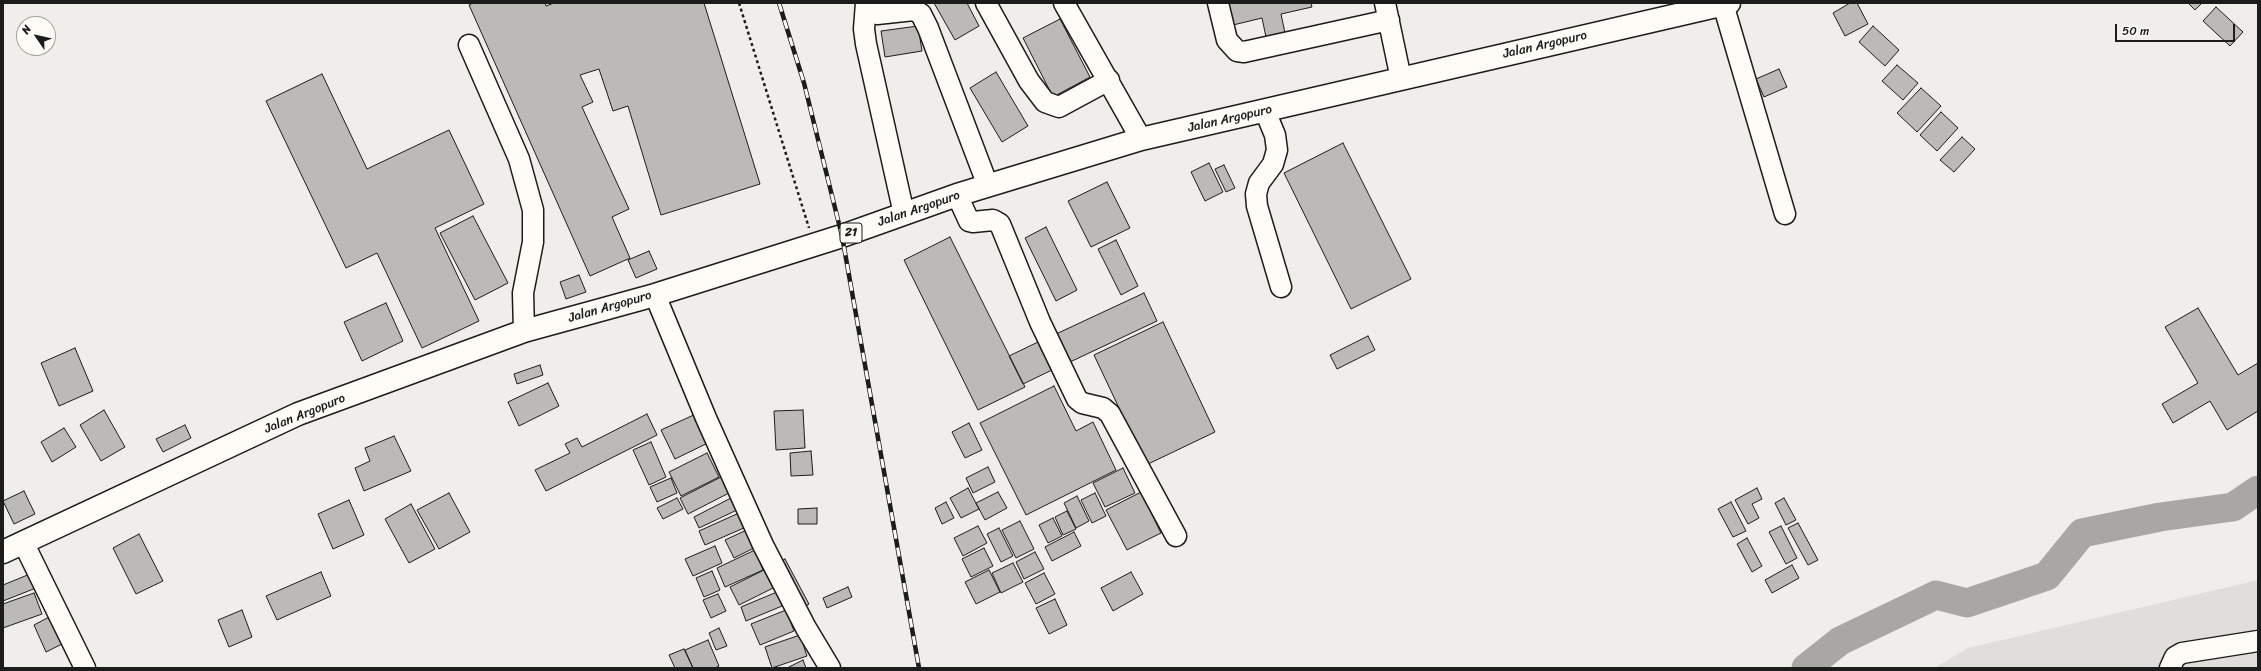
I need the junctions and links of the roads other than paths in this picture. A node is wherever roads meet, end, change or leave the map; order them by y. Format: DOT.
graph roads {
  1 [pos="986,3"];
  2 [pos="1064,3"];
  3 [pos="1218,3"];
  4 [pos="1726,4"];
  5 [pos="871,9"];
  6 [pos="1387,12"];
  7 [pos="469,45"];
  8 [pos="1400,79"];
  9 [pos="1109,80"];
  10 [pos="1265,111"];
  11 [pos="1141,139"];
  12 [pos="988,186"];
  13 [pos="958,195"];
  14 [pos="904,214"];
  15 [pos="1786,214"];
  16 [pos="1281,287"];
  17 [pos="654,295"];
  18 [pos="524,332"];
  19 [pos="1176,536"];
  20 [pos="24,542"];
  21 [pos="3,552"];
  22 [pos="2258,641"];
  23 [pos="85,668"];
  24 [pos="830,668"];
  25 [pos="2170,668"];
  1 -- 9 [label="street"];
  2 -- 9 [label="street"];
  3 -- 6 [label="street"];
  4 -- 8 [label="highway, Jalan Argopuro / 21"];
  4 -- 15 [label="street"];
  5 -- 12 [label="street"];
  5 -- 14 [label="street"];
  6 -- 8 [label="street"];
  7 -- 18 [label="street"];
  8 -- 10 [label="highway, Jalan Argopuro / 21"];
  9 -- 11 [label="street"];
  10 -- 11 [label="highway, Jalan Argopuro / 21"];
  10 -- 16 [label="street"];
  11 -- 12 [label="highway, Jalan Argopuro / 21"];
  12 -- 13 [label="highway, Jalan Argopuro / 21"];
  13 -- 14 [label="highway, Jalan Argopuro / 21"];
  13 -- 19 [label="street"];
  14 -- 17 [label="highway, Jalan Argopuro / 21"];
  17 -- 18 [label="highway, Jalan Argopuro / 21"];
  17 -- 24 [label="street"];
  18 -- 20 [label="highway, Jalan Argopuro / 21"];
  20 -- 21 [label="highway, Jalan Argopuro / 21"];
  20 -- 23 [label="street"];
  22 -- 25 [label="street"];
}
